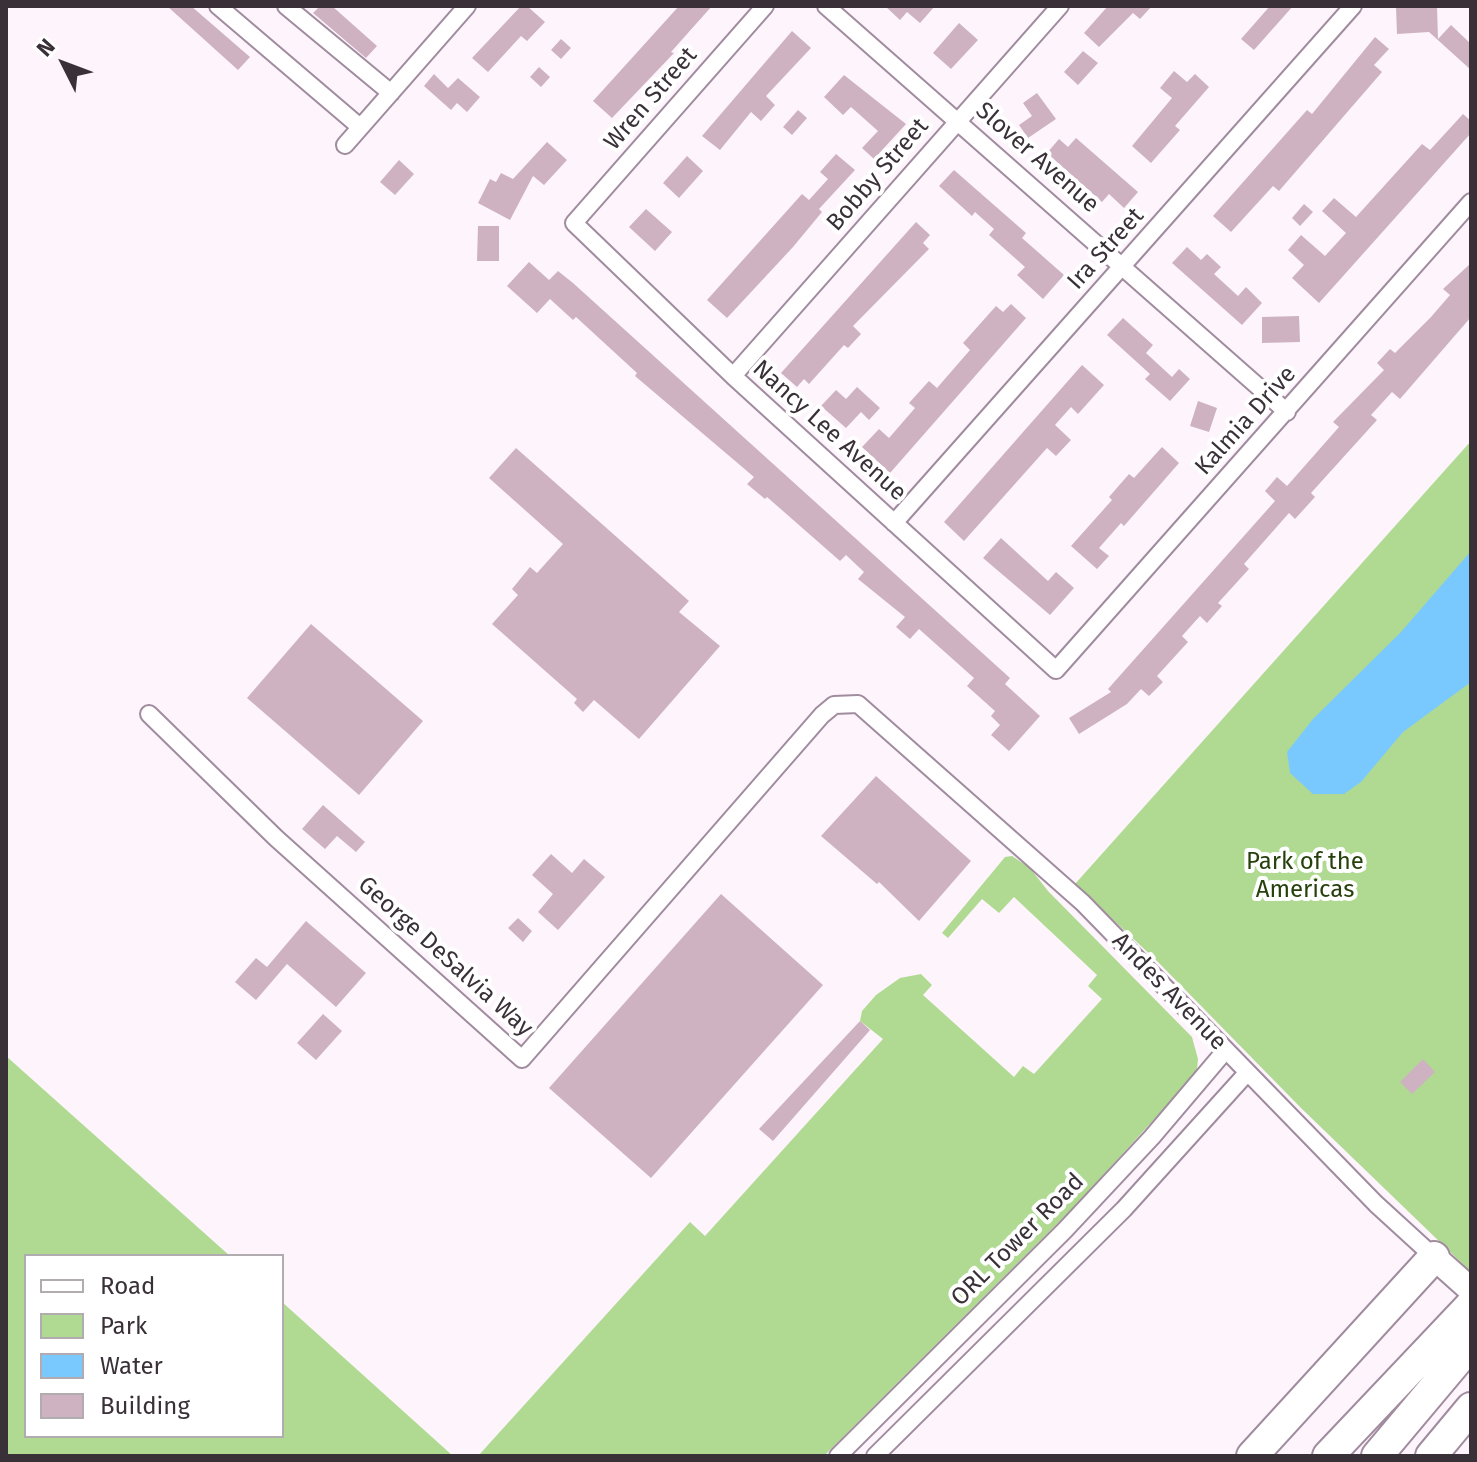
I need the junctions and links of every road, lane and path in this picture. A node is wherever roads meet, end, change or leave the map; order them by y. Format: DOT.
graph roads {
  1 [pos="218,6"];
  2 [pos="286,6"];
  3 [pos="467,6"];
  4 [pos="765,6"];
  5 [pos="826,6"];
  6 [pos="1060,6"];
  7 [pos="1353,6"];
  8 [pos="391,93"];
  9 [pos="957,121"];
  10 [pos="360,127"];
  11 [pos="345,145"];
  12 [pos="1471,202"];
  13 [pos="574,223"];
  14 [pos="1123,266"];
  15 [pos="733,376"];
  16 [pos="1287,412"];
  17 [pos="894,523"];
  18 [pos="1056,670"];
  19 [pos="858,704"];
  20 [pos="149,714"];
  21 [pos="1225,1051"];
  22 [pos="1247,1073"];
  23 [pos="1434,1257"];
  24 [pos="1471,1290"];
  25 [pos="1465,1324"];
  26 [pos="926,1365"];
  27 [pos="946,1385"];
  28 [pos="1471,1408"];
  29 [pos="838,1456"];
  30 [pos="875,1456"];
  31 [pos="1252,1456"];
  32 [pos="1328,1456"];
  33 [pos="1377,1456"];
  34 [pos="1431,1456"];
  1 -- 10 [label="street"];
  2 -- 8 [label="street"];
  3 -- 8 [label="street"];
  4 -- 13 [label="street, Wren Street"];
  5 -- 9 [label="street, Slover Avenue"];
  6 -- 9 [label="street, Bobby Street"];
  7 -- 14 [label="street, Ira Street"];
  8 -- 10 [label="street"];
  9 -- 14 [label="street, Slover Avenue"];
  9 -- 15 [label="street, Bobby Street"];
  10 -- 11 [label="street"];
  12 -- 16 [label="street, Kalmia Drive"];
  13 -- 15 [label="street, Nancy Lee Avenue"];
  14 -- 16 [label="street, Slover Avenue"];
  14 -- 17 [label="street, Ira Street"];
  15 -- 17 [label="street, Nancy Lee Avenue"];
  16 -- 18 [label="street, Kalmia Drive"];
  17 -- 18 [label="street, Nancy Lee Avenue"];
  19 -- 20 [label="street, George DeSalvia Way"];
  19 -- 21 [label="street, Andes Avenue"];
  21 -- 22 [label="street, Andes Avenue"];
  21 -- 26 [label="street, ORL Tower Road"];
  22 -- 23 [label="street, Andes Avenue"];
  22 -- 27 [label="street"];
  23 -- 24 [label="street, Andes Avenue"];
  23 -- 31 [label="highway"];
  25 -- 32 [label="highway"];
  25 -- 33 [label="highway"];
  26 -- 27 [label="street"];
  26 -- 29 [label="street, ORL Tower Road"];
  27 -- 30 [label="street"];
  28 -- 34 [label="highway"];
}
